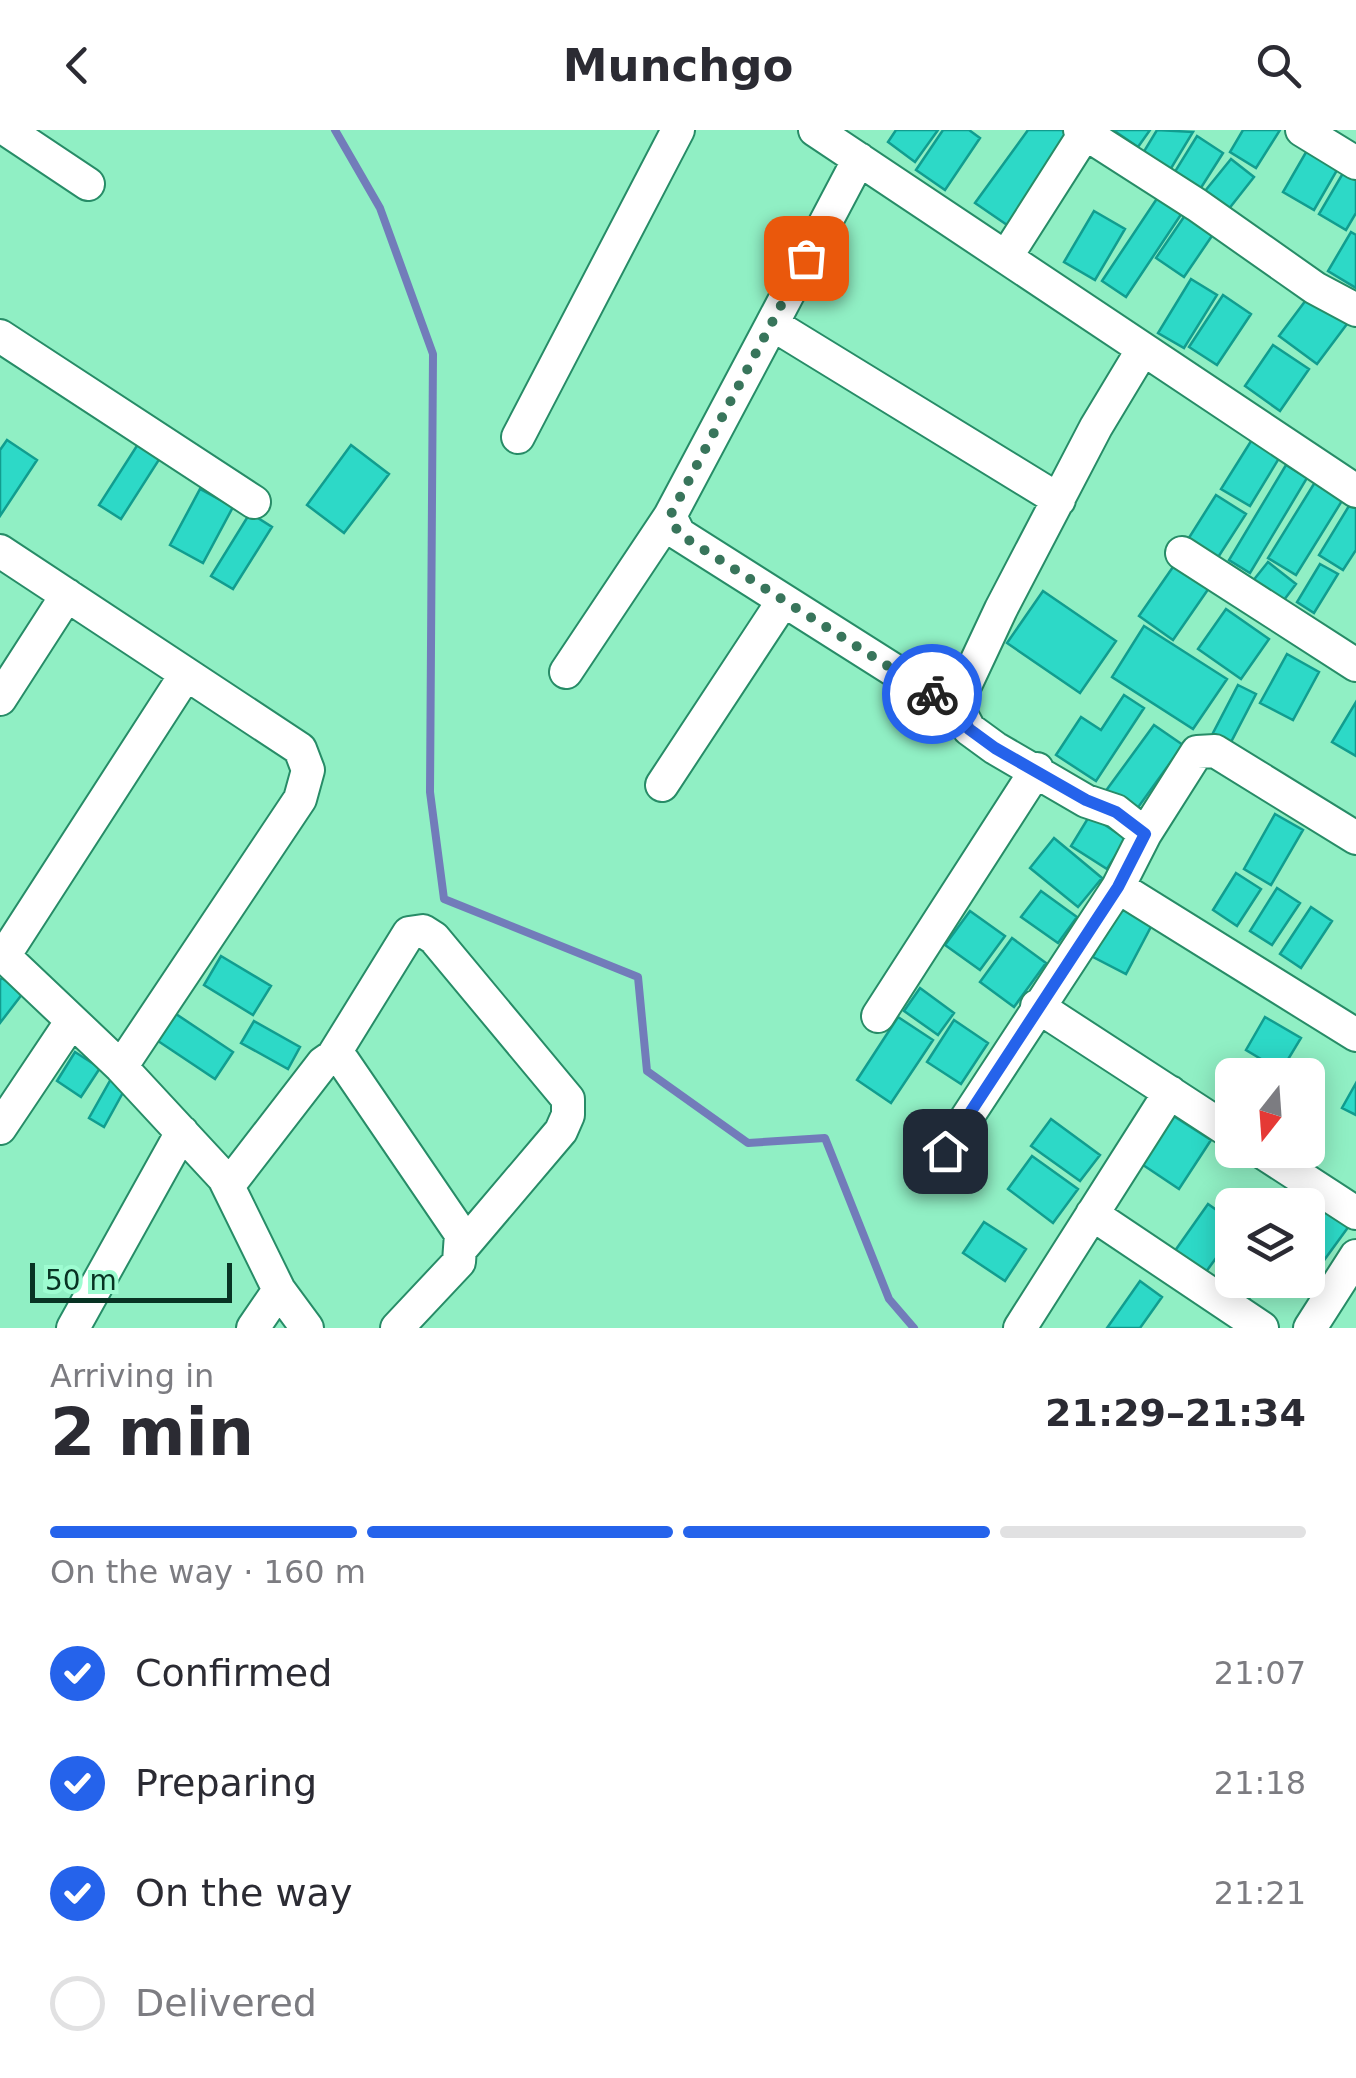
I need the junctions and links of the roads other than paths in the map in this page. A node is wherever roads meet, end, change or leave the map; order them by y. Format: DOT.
graph roads {
  1 [pos="6,130"];
  2 [pos="678,130"];
  3 [pos="815,130"];
  4 [pos="1302,130"];
  5 [pos="1084,131"];
  6 [pos="858,160"];
  7 [pos="1356,163"];
  8 [pos="88,184"];
  9 [pos="1006,258"];
  10 [pos="1356,310"];
  11 [pos="772,324"];
  12 [pos="0,336"];
  13 [pos="1143,349"];
  14 [pos="518,437"];
  15 [pos="1356,491"];
  16 [pos="1059,500"];
  17 [pos="254,502"];
  18 [pos="670,516"];
  19 [pos="0,551"];
  20 [pos="1182,554"];
  21 [pos="67,595"];
  22 [pos="784,601"];
  23 [pos="1356,666"];
  24 [pos="566,672"];
  25 [pos="186,674"];
  26 [pos="0,699"];
  27 [pos="960,712"];
  28 [pos="1037,770"];
  29 [pos="662,784"];
  30 [pos="1145,834"];
  31 [pos="1356,838"];
  32 [pos="1118,887"];
  33 [pos="1038,1006"];
  34 [pos="878,1016"];
  35 [pos="71,1022"];
  36 [pos="1356,1035"];
  37 [pos="333,1056"];
  38 [pos="121,1067"];
  39 [pos="1170,1092"];
  40 [pos="1215,1122"];
  41 [pos="0,1128"];
  42 [pos="182,1132"];
  43 [pos="945,1151"];
  44 [pos="1287,1168"];
  45 [pos="228,1186"];
  46 [pos="1356,1213"];
  47 [pos="1092,1214"];
  48 [pos="460,1250"];
  49 [pos="1356,1256"];
  50 [pos="279,1290"];
  51 [pos="73,1328"];
  52 [pos="254,1328"];
  53 [pos="307,1328"];
  54 [pos="397,1328"];
  55 [pos="1020,1328"];
  56 [pos="1262,1328"];
  57 [pos="1310,1328"];
  1 -- 8 [label="street"];
  2 -- 14 [label="street"];
  3 -- 6 [label="street"];
  4 -- 7 [label="street"];
  5 -- 9 [label="street"];
  5 -- 10 [label="street"];
  6 -- 9 [label="street"];
  6 -- 11 [label="street"];
  9 -- 13 [label="street"];
  11 -- 16 [label="street"];
  11 -- 18 [label="street"];
  12 -- 17 [label="street"];
  13 -- 15 [label="street"];
  13 -- 16 [label="street"];
  16 -- 27 [label="street"];
  18 -- 22 [label="street"];
  18 -- 24 [label="street"];
  19 -- 21 [label="street"];
  20 -- 23 [label="street"];
  21 -- 25 [label="street"];
  21 -- 26 [label="street"];
  22 -- 27 [label="street"];
  22 -- 29 [label="street"];
  25 -- 35 [label="street"];
  25 -- 38 [label="street"];
  27 -- 28 [label="street"];
  28 -- 30 [label="street"];
  28 -- 34 [label="street"];
  30 -- 31 [label="street"];
  30 -- 32 [label="street"];
  32 -- 33 [label="street"];
  32 -- 36 [label="street"];
  33 -- 39 [label="street"];
  33 -- 43 [label="street"];
  35 -- 38 [label="street"];
  35 -- 41 [label="street"];
  37 -- 45 [label="street"];
  37 -- 48 [label="street"];
  37 -- 48 [label="street"];
  38 -- 42 [label="street"];
  39 -- 40 [label="street"];
  39 -- 47 [label="street"];
  42 -- 45 [label="street"];
  42 -- 51 [label="street"];
  44 -- 46 [label="street"];
  45 -- 50 [label="street"];
  47 -- 55 [label="street"];
  47 -- 56 [label="street"];
  48 -- 54 [label="street"];
  49 -- 57 [label="street"];
  50 -- 52 [label="street"];
  50 -- 53 [label="street"];
}
